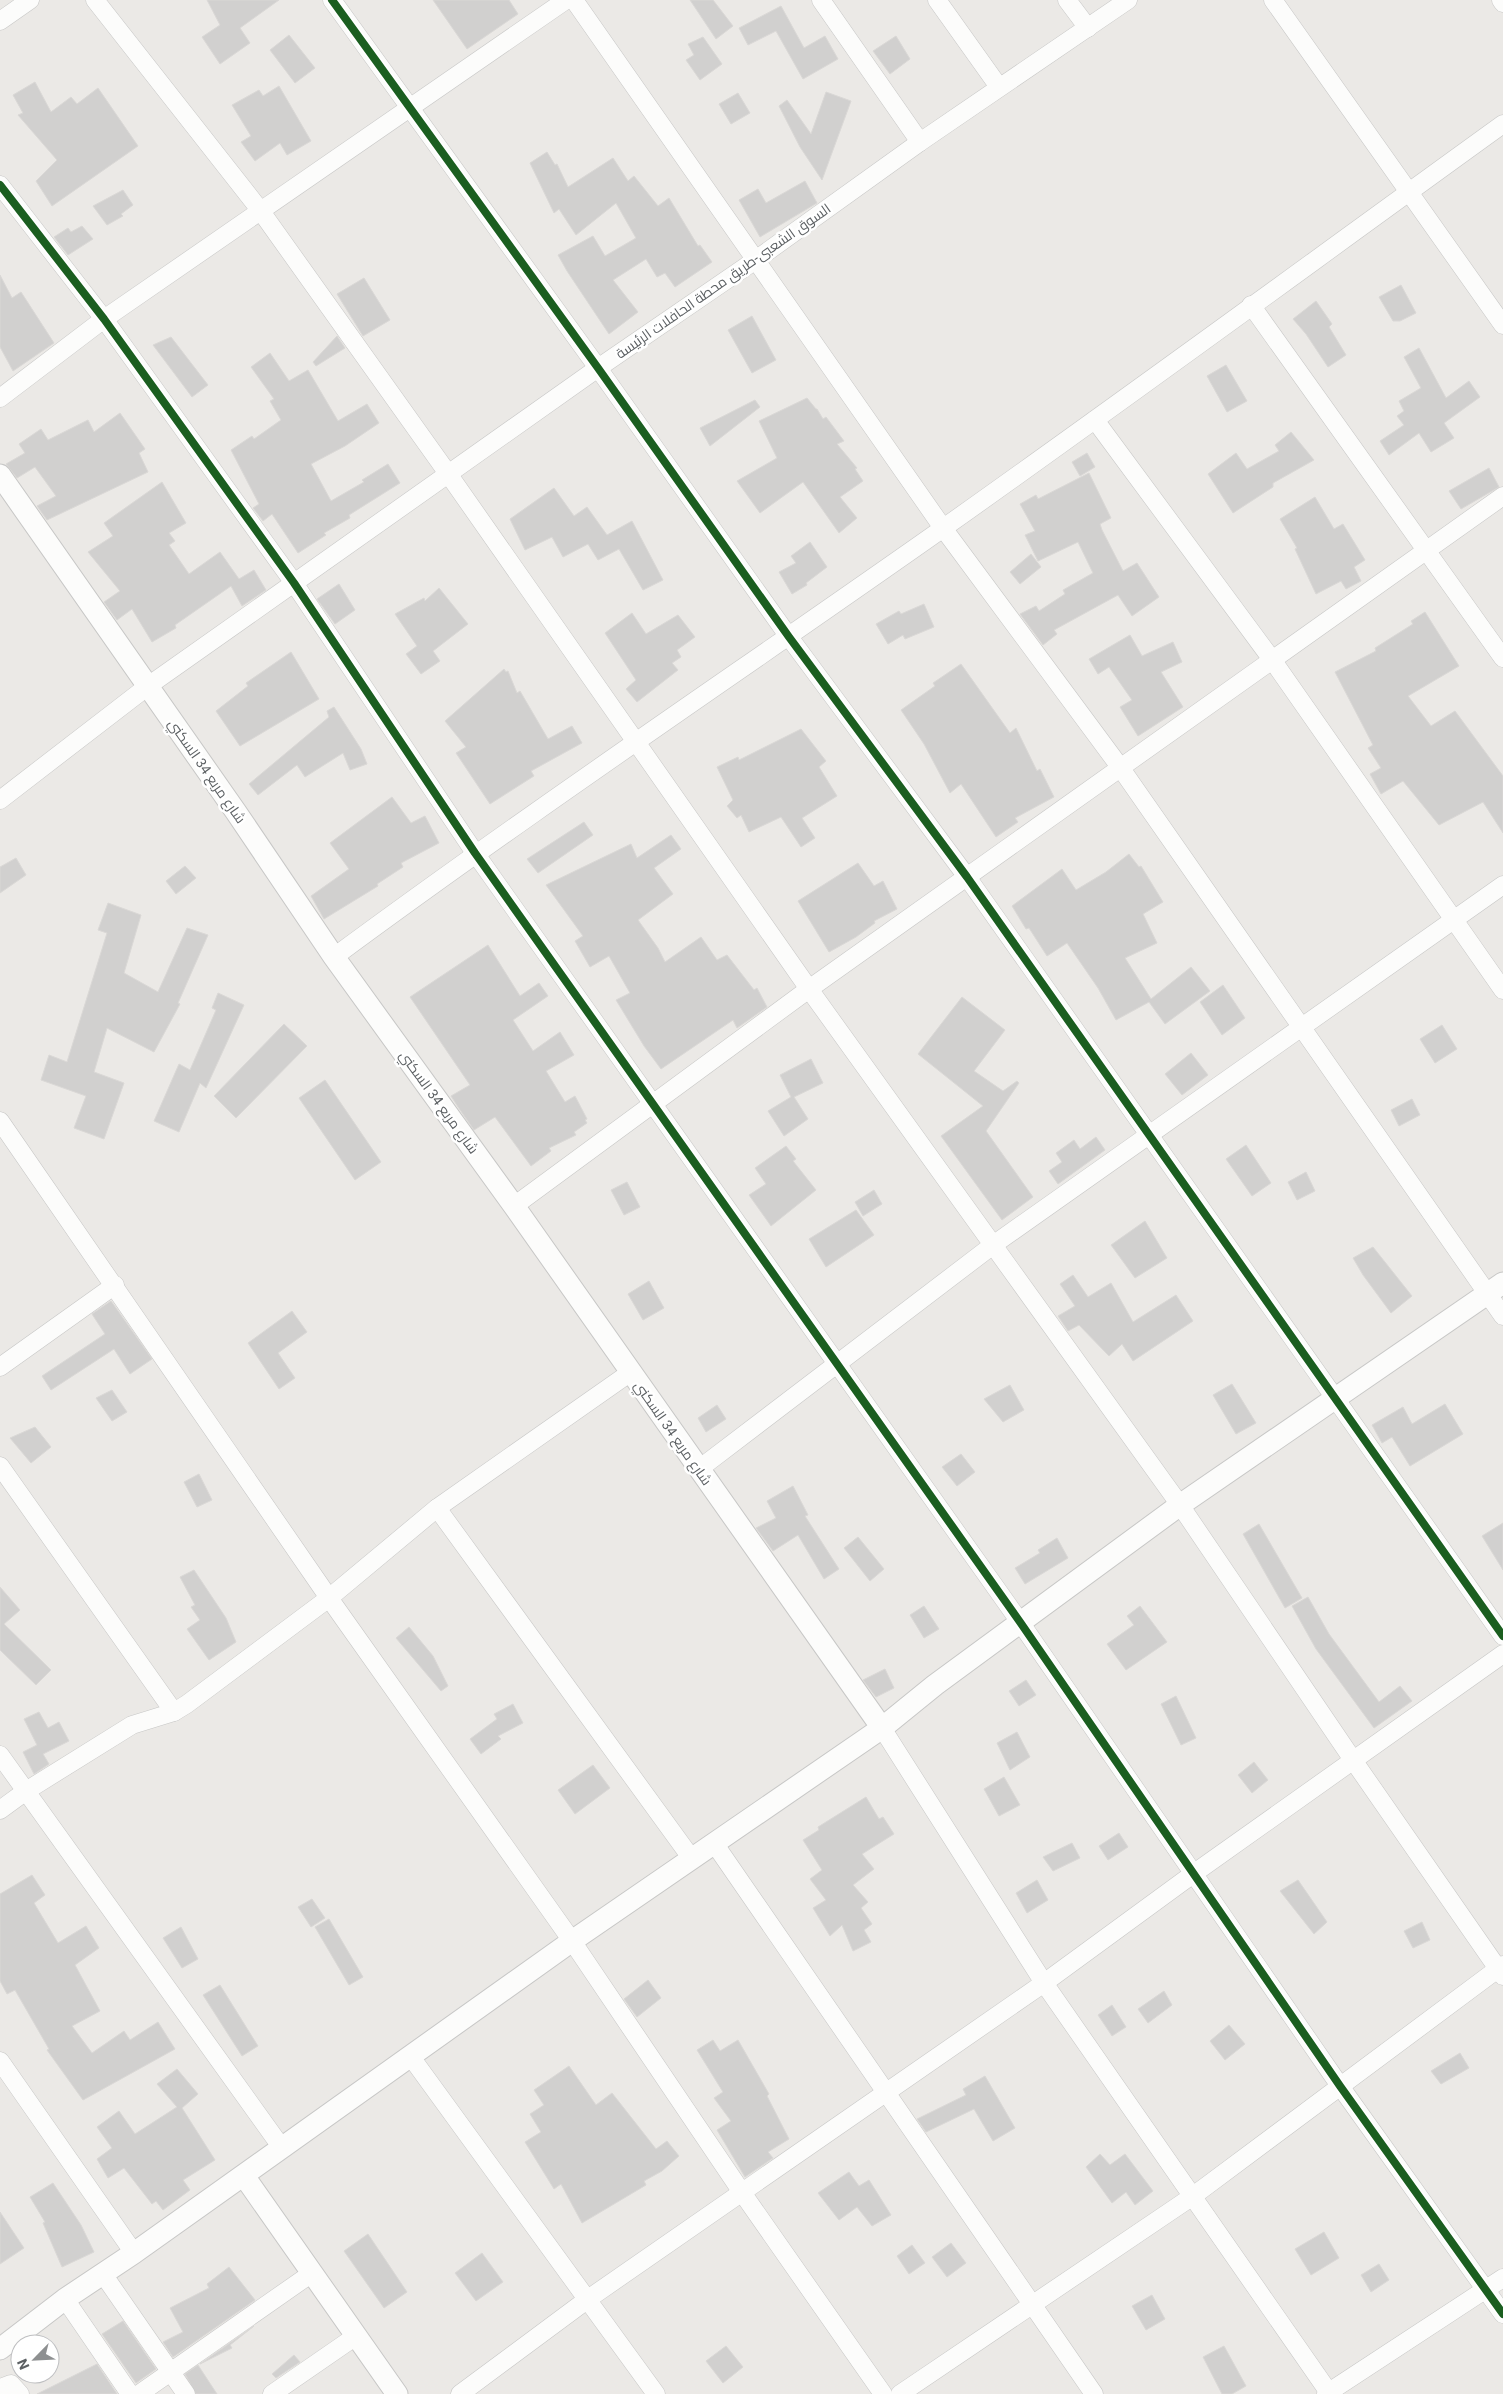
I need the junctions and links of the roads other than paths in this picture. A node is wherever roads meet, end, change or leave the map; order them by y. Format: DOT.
graph roads {
  1 [pos="30,0"];
  2 [pos="95,0"];
  3 [pos="332,0"];
  4 [pos="566,0"];
  5 [pos="574,0"];
  6 [pos="821,0"];
  7 [pos="936,0"];
  8 [pos="1067,0"];
  9 [pos="1128,0"];
  10 [pos="1272,0"];
  11 [pos="0,21"];
  12 [pos="1088,28"];
  13 [pos="999,87"];
  14 [pos="408,108"];
  15 [pos="1503,124"];
  16 [pos="920,142"];
  17 [pos="0,185"];
  18 [pos="1408,192"];
  19 [pos="260,210"];
  20 [pos="757,260"];
  21 [pos="1251,305"];
  22 [pos="104,319"];
  23 [pos="1503,325"];
  24 [pos="598,368"];
  25 [pos="0,398"];
  26 [pos="1095,420"];
  27 [pos="0,475"];
  28 [pos="449,475"];
  29 [pos="1503,496"];
  30 [pos="943,528"];
  31 [pos="1427,550"];
  32 [pos="294,583"];
  33 [pos="789,637"];
  34 [pos="1503,658"];
  35 [pos="1273,661"];
  36 [pos="148,686"];
  37 [pos="636,743"];
  38 [pos="1120,767"];
  39 [pos="0,800"];
  40 [pos="476,853"];
  41 [pos="966,877"];
  42 [pos="1503,885"];
  43 [pos="1453,919"];
  44 [pos="334,957"];
  45 [pos="809,989"];
  46 [pos="1503,990"];
  47 [pos="1303,1028"];
  48 [pos="653,1102"];
  49 [pos="0,1121"];
  50 [pos="1148,1134"];
  51 [pos="514,1206"];
  52 [pos="993,1245"];
  53 [pos="115,1285"];
  54 [pos="1495,1288"];
  55 [pos="1503,1316"];
  56 [pos="837,1362"];
  57 [pos="0,1367"];
  58 [pos="631,1372"];
  59 [pos="1333,1398"];
  60 [pos="0,1466"];
  61 [pos="699,1469"];
  62 [pos="1180,1505"];
  63 [pos="437,1508"];
  64 [pos="329,1598"];
  65 [pos="1020,1622"];
  66 [pos="1503,1636"];
  67 [pos="1503,1654"];
  68 [pos="174,1712"];
  69 [pos="882,1728"];
  70 [pos="0,1755"];
  71 [pos="1353,1760"];
  72 [pos="26,1791"];
  73 [pos="0,1810"];
  74 [pos="714,1843"];
  75 [pos="692,1859"];
  76 [pos="1193,1874"];
  77 [pos="572,1942"];
  78 [pos="1501,1970"];
  79 [pos="1044,1983"];
  80 [pos="411,2057"];
  81 [pos="0,2061"];
  82 [pos="1340,2086"];
  83 [pos="884,2092"];
  84 [pos="282,2148"];
  85 [pos="244,2176"];
  86 [pos="741,2191"];
  87 [pos="1193,2196"];
  88 [pos="134,2253"];
  89 [pos="312,2273"];
  90 [pos="103,2274"];
  91 [pos="1503,2278"];
  92 [pos="1486,2290"];
  93 [pos="65,2299"];
  94 [pos="588,2299"];
  95 [pos="1031,2305"];
  96 [pos="1503,2314"];
  97 [pos="356,2336"];
  98 [pos="1,2346"];
  99 [pos="170,2372"];
  100 [pos="0,2388"];
  101 [pos="394,2393"];
  102 [pos="1328,2393"];
  103 [pos="20,2394"];
  104 [pos="130,2394"];
  105 [pos="139,2394"];
  106 [pos="186,2394"];
  107 [pos="272,2394"];
  108 [pos="460,2394"];
  109 [pos="656,2394"];
  110 [pos="883,2394"];
  111 [pos="900,2394"];
  112 [pos="1094,2394"];
  1 -- 11 [label="street"];
  2 -- 19 [label="street"];
  3 -- 14 [label="street"];
  4 -- 14 [label="street"];
  5 -- 20 [label="street"];
  6 -- 16 [label="street"];
  7 -- 13 [label="street"];
  8 -- 12 [label="street"];
  9 -- 12 [label="street, السوق الشعبى-طريق محطة الحافلات الرئيسة"];
  10 -- 18 [label="street"];
  12 -- 13 [label="street, السوق الشعبى-طريق محطة الحافلات الرئيسة"];
  13 -- 16 [label="street, السوق الشعبى-طريق محطة الحافلات الرئيسة"];
  14 -- 19 [label="street"];
  14 -- 24 [label="street"];
  15 -- 18 [label="street"];
  16 -- 20 [label="street, السوق الشعبى-طريق محطة الحافلات الرئيسة"];
  17 -- 22 [label="street"];
  18 -- 21 [label="street"];
  18 -- 23 [label="street"];
  19 -- 22 [label="street"];
  19 -- 28 [label="street"];
  20 -- 24 [label="street, السوق الشعبى-طريق محطة الحافلات الرئيسة"];
  20 -- 30 [label="street"];
  21 -- 26 [label="street"];
  21 -- 31 [label="street"];
  22 -- 25 [label="street"];
  22 -- 32 [label="street"];
  24 -- 28 [label="street, السوق الشعبى-طريق محطة الحافلات الرئيسة"];
  24 -- 33 [label="street"];
  26 -- 30 [label="street"];
  26 -- 35 [label="street"];
  27 -- 36 [label="street, شارع مربع 34 السكني"];
  28 -- 32 [label="street, السوق الشعبى-طريق محطة الحافلات الرئيسة"];
  28 -- 37 [label="street"];
  29 -- 31 [label="street"];
  30 -- 33 [label="street"];
  30 -- 38 [label="street"];
  31 -- 34 [label="street"];
  31 -- 35 [label="street"];
  32 -- 36 [label="street, السوق الشعبى-طريق محطة الحافلات الرئيسة"];
  32 -- 40 [label="street"];
  33 -- 37 [label="street"];
  33 -- 41 [label="street"];
  35 -- 38 [label="street"];
  35 -- 43 [label="street"];
  36 -- 39 [label="street, السوق الشعبى-طريق محطة الحافلات الرئيسة"];
  36 -- 44 [label="street, شارع مربع 34 السكني"];
  37 -- 40 [label="street"];
  37 -- 45 [label="street"];
  38 -- 41 [label="street"];
  38 -- 47 [label="street"];
  40 -- 44 [label="street"];
  40 -- 48 [label="street"];
  41 -- 45 [label="street"];
  41 -- 50 [label="street"];
  42 -- 43 [label="street"];
  43 -- 46 [label="street"];
  43 -- 47 [label="street"];
  44 -- 51 [label="street, شارع مربع 34 السكني"];
  45 -- 48 [label="street"];
  45 -- 52 [label="street"];
  47 -- 50 [label="street"];
  47 -- 54 [label="street"];
  48 -- 51 [label="street"];
  48 -- 56 [label="street"];
  49 -- 53 [label="street"];
  50 -- 52 [label="street"];
  50 -- 59 [label="street"];
  51 -- 58 [label="street, شارع مربع 34 السكني"];
  52 -- 56 [label="street"];
  52 -- 62 [label="street"];
  53 -- 57 [label="street"];
  53 -- 64 [label="street"];
  54 -- 55 [label="street"];
  54 -- 59 [label="street"];
  56 -- 61 [label="street"];
  56 -- 65 [label="street"];
  58 -- 61 [label="street, شارع مربع 34 السكني"];
  58 -- 63 [label="street"];
  59 -- 62 [label="street"];
  59 -- 66 [label="street"];
  60 -- 68 [label="street"];
  61 -- 69 [label="street, شارع مربع 34 السكني"];
  62 -- 65 [label="street"];
  62 -- 71 [label="street"];
  63 -- 64 [label="street"];
  63 -- 75 [label="street"];
  64 -- 68 [label="street"];
  64 -- 77 [label="street"];
  65 -- 69 [label="street"];
  65 -- 76 [label="street"];
  67 -- 71 [label="street"];
  68 -- 72 [label="street"];
  69 -- 74 [label="street"];
  69 -- 79 [label="street"];
  70 -- 72 [label="street"];
  71 -- 76 [label="street"];
  71 -- 78 [label="street"];
  72 -- 73 [label="street"];
  72 -- 84 [label="street"];
  74 -- 75 [label="street"];
  74 -- 83 [label="street"];
  75 -- 77 [label="street"];
  76 -- 79 [label="street"];
  76 -- 82 [label="street"];
  77 -- 80 [label="street"];
  77 -- 86 [label="street"];
  78 -- 82 [label="street"];
  79 -- 83 [label="street"];
  79 -- 87 [label="street"];
  80 -- 84 [label="street"];
  80 -- 94 [label="street"];
  81 -- 88 [label="street"];
  82 -- 87 [label="street"];
  82 -- 92 [label="street"];
  83 -- 86 [label="street"];
  83 -- 95 [label="street"];
  84 -- 85 [label="street"];
  85 -- 88 [label="street"];
  85 -- 89 [label="street"];
  86 -- 94 [label="street"];
  86 -- 110 [label="street"];
  87 -- 95 [label="street"];
  87 -- 102 [label="street"];
  88 -- 90 [label="street"];
  89 -- 97 [label="street"];
  89 -- 99 [label="street"];
  90 -- 93 [label="street"];
  90 -- 99 [label="street"];
  91 -- 92 [label="street"];
  92 -- 96 [label="street"];
  92 -- 102 [label="street"];
  93 -- 98 [label="street"];
  93 -- 104 [label="street"];
  94 -- 108 [label="street"];
  94 -- 109 [label="street"];
  95 -- 111 [label="street"];
  95 -- 112 [label="street"];
  97 -- 101 [label="street"];
  97 -- 107 [label="street"];
  99 -- 105 [label="street"];
  99 -- 106 [label="street"];
  100 -- 103 [label="street"];
}
